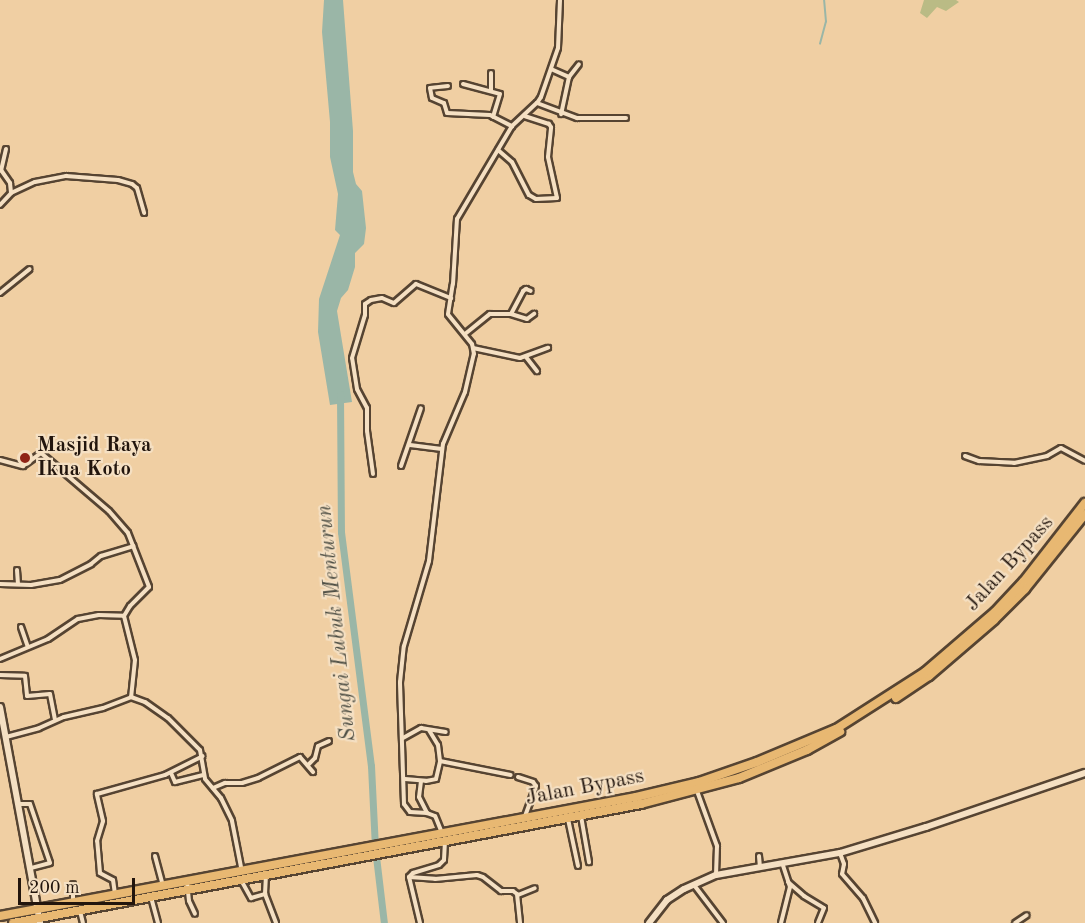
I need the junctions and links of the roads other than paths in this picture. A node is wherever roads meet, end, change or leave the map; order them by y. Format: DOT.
graph roads {
  1 [pos="560,0"];
  2 [pos="579,64"];
  3 [pos="551,69"];
  4 [pos="491,73"];
  5 [pos="569,76"];
  6 [pos="463,84"];
  7 [pos="448,86"];
  8 [pos="491,90"];
  9 [pos="537,103"];
  10 [pos="561,114"];
  11 [pos="525,116"];
  12 [pos="493,117"];
  13 [pos="626,118"];
  14 [pos="512,126"];
  15 [pos="6,150"];
  16 [pos="498,150"];
  17 [pos="11,193"];
  18 [pos="0,205"];
  19 [pos="144,213"];
  20 [pos="30,270"];
  21 [pos="531,291"];
  22 [pos="0,294"];
  23 [pos="451,298"];
  24 [pos="511,314"];
  25 [pos="534,314"];
  26 [pos="465,334"];
  27 [pos="474,348"];
  28 [pos="548,348"];
  29 [pos="526,357"];
  30 [pos="537,371"];
  31 [pos="421,408"];
  32 [pos="410,445"];
  33 [pos="442,449"];
  34 [pos="965,456"];
  35 [pos="0,460"];
  36 [pos="1085,461"];
  37 [pos="401,466"];
  38 [pos="373,474"];
  39 [pos="1085,503"];
  40 [pos="1085,514"];
  41 [pos="134,546"];
  42 [pos="17,570"];
  43 [pos="0,584"];
  44 [pos="18,584"];
  45 [pos="124,616"];
  46 [pos="21,627"];
  47 [pos="28,647"];
  48 [pos="0,659"];
  49 [pos="0,675"];
  50 [pos="131,697"];
  51 [pos="0,707"];
  52 [pos="55,719"];
  53 [pos="429,730"];
  54 [pos="446,732"];
  55 [pos="6,737"];
  56 [pos="403,738"];
  57 [pos="329,741"];
  58 [pos="203,756"];
  59 [pos="440,762"];
  60 [pos="308,765"];
  61 [pos="313,772"];
  62 [pos="171,773"];
  63 [pos="1085,773"];
  64 [pos="203,774"];
  65 [pos="512,776"];
  66 [pos="518,777"];
  67 [pos="405,779"];
  68 [pos="422,781"];
  69 [pos="213,788"];
  70 [pos="697,791"];
  71 [pos="637,801"];
  72 [pos="18,804"];
  73 [pos="427,813"];
  74 [pos="580,815"];
  75 [pos="524,818"];
  76 [pos="568,818"];
  77 [pos="444,838"];
  78 [pos="840,853"];
  79 [pos="155,856"];
  80 [pos="759,856"];
  81 [pos="336,859"];
  82 [pos="590,862"];
  83 [pos="783,864"];
  84 [pos="578,866"];
  85 [pos="31,868"];
  86 [pos="760,868"];
  87 [pos="266,874"];
  88 [pos="716,875"];
  89 [pos="241,876"];
  90 [pos="409,877"];
  91 [pos="788,882"];
  92 [pos="73,884"];
  93 [pos="694,885"];
  94 [pos="163,886"];
  95 [pos="188,886"];
  96 [pos="535,888"];
  97 [pos="265,894"];
  98 [pos="115,895"];
  99 [pos="518,895"];
  100 [pos="151,896"];
  101 [pos="73,903"];
  102 [pos="80,910"];
  103 [pos="195,914"];
  104 [pos="1027,915"];
  105 [pos="0,916"];
  106 [pos="39,917"];
  107 [pos="14,923"];
  108 [pos="83,923"];
  109 [pos="158,923"];
  110 [pos="276,923"];
  111 [pos="420,923"];
  112 [pos="520,923"];
  113 [pos="650,923"];
  114 [pos="723,923"];
  115 [pos="781,923"];
  116 [pos="818,923"];
  117 [pos="875,923"];
  118 [pos="1016,923"];
  1 -- 3 [label="street"];
  2 -- 5 [label="street"];
  3 -- 5 [label="street"];
  3 -- 9 [label="street"];
  4 -- 8 [label="street"];
  5 -- 10 [label="street"];
  6 -- 8 [label="street"];
  7 -- 12 [label="street"];
  8 -- 12 [label="street"];
  9 -- 10 [label="street"];
  9 -- 11 [label="street"];
  10 -- 13 [label="street"];
  11 -- 14 [label="street"];
  11 -- 16 [label="street"];
  12 -- 14 [label="street"];
  14 -- 16 [label="street"];
  15 -- 17 [label="street"];
  16 -- 23 [label="street"];
  17 -- 18 [label="street"];
  17 -- 19 [label="street"];
  20 -- 22 [label="street"];
  21 -- 24 [label="street"];
  23 -- 26 [label="street"];
  23 -- 38 [label="street"];
  24 -- 25 [label="street"];
  24 -- 26 [label="street"];
  26 -- 27 [label="street"];
  27 -- 29 [label="street"];
  27 -- 33 [label="street"];
  28 -- 29 [label="street"];
  29 -- 30 [label="street"];
  31 -- 32 [label="street"];
  32 -- 33 [label="street"];
  32 -- 37 [label="street"];
  33 -- 56 [label="street"];
  34 -- 36 [label="street"];
  35 -- 41 [label="street"];
  39 -- 71 [label="highway, Jalan Bypass"];
  40 -- 70 [label="highway, Jalan Bypass"];
  41 -- 44 [label="street"];
  41 -- 45 [label="street"];
  42 -- 44 [label="street"];
  43 -- 44 [label="street"];
  45 -- 47 [label="street"];
  45 -- 50 [label="street"];
  46 -- 47 [label="street"];
  47 -- 48 [label="street"];
  49 -- 52 [label="street"];
  50 -- 52 [label="street"];
  50 -- 58 [label="street"];
  51 -- 55 [label="street"];
  52 -- 55 [label="street"];
  53 -- 54 [label="street"];
  53 -- 56 [label="street"];
  53 -- 59 [label="street"];
  55 -- 72 [label="street"];
  56 -- 67 [label="street"];
  57 -- 60 [label="street"];
  58 -- 62 [label="street"];
  58 -- 64 [label="street"];
  59 -- 65 [label="street"];
  59 -- 68 [label="street"];
  60 -- 61 [label="street"];
  60 -- 69 [label="street"];
  62 -- 64 [label="street"];
  62 -- 98 [label="street"];
  63 -- 78 [label="street"];
  64 -- 69 [label="street"];
  66 -- 75 [label="street"];
  67 -- 68 [label="street"];
  67 -- 73 [label="street"];
  68 -- 73 [label="street"];
  69 -- 89 [label="street"];
  70 -- 71 [label="highway, Jalan Bypass"];
  70 -- 88 [label="street"];
  71 -- 74 [label="highway, Jalan Bypass"];
  71 -- 75 [label="highway, Jalan Bypass"];
  72 -- 85 [label="street"];
  72 -- 85 [label="street"];
  73 -- 77 [label="street"];
  74 -- 76 [label="highway, Jalan Bypass"];
  74 -- 82 [label="street"];
  75 -- 77 [label="highway, Jalan Bypass"];
  76 -- 77 [label="highway, Jalan Bypass"];
  76 -- 84 [label="street"];
  77 -- 81 [label="highway, Jalan Bypass"];
  77 -- 90 [label="street"];
  78 -- 83 [label="street"];
  78 -- 117 [label="street"];
  79 -- 94 [label="street"];
  80 -- 86 [label="street"];
  81 -- 87 [label="highway, Jalan Bypass"];
  81 -- 89 [label="highway, Jalan Bypass"];
  83 -- 86 [label="street"];
  83 -- 91 [label="street"];
  85 -- 106 [label="street"];
  86 -- 88 [label="street"];
  87 -- 89 [label="highway, Jalan Bypass"];
  87 -- 97 [label="street"];
  88 -- 93 [label="street"];
  89 -- 95 [label="highway, Jalan Bypass"];
  89 -- 97 [label="street"];
  90 -- 99 [label="street"];
  90 -- 111 [label="street"];
  91 -- 115 [label="street"];
  91 -- 116 [label="street"];
  92 -- 101 [label="street"];
  93 -- 113 [label="street"];
  93 -- 114 [label="street"];
  94 -- 95 [label="highway, Jalan Bypass"];
  94 -- 98 [label="highway, Jalan Bypass"];
  95 -- 100 [label="highway, Jalan Bypass"];
  95 -- 103 [label="street"];
  96 -- 99 [label="street"];
  97 -- 110 [label="street"];
  98 -- 101 [label="highway, Jalan Bypass"];
  99 -- 112 [label="street"];
  100 -- 102 [label="highway, Jalan Bypass"];
  100 -- 109 [label="street"];
  101 -- 106 [label="highway, Jalan Bypass"];
  102 -- 106 [label="highway, Jalan Bypass"];
  102 -- 108 [label="street"];
  104 -- 118 [label="street"];
  105 -- 106 [label="highway, Jalan Bypass"];
  106 -- 107 [label="highway"];
}
